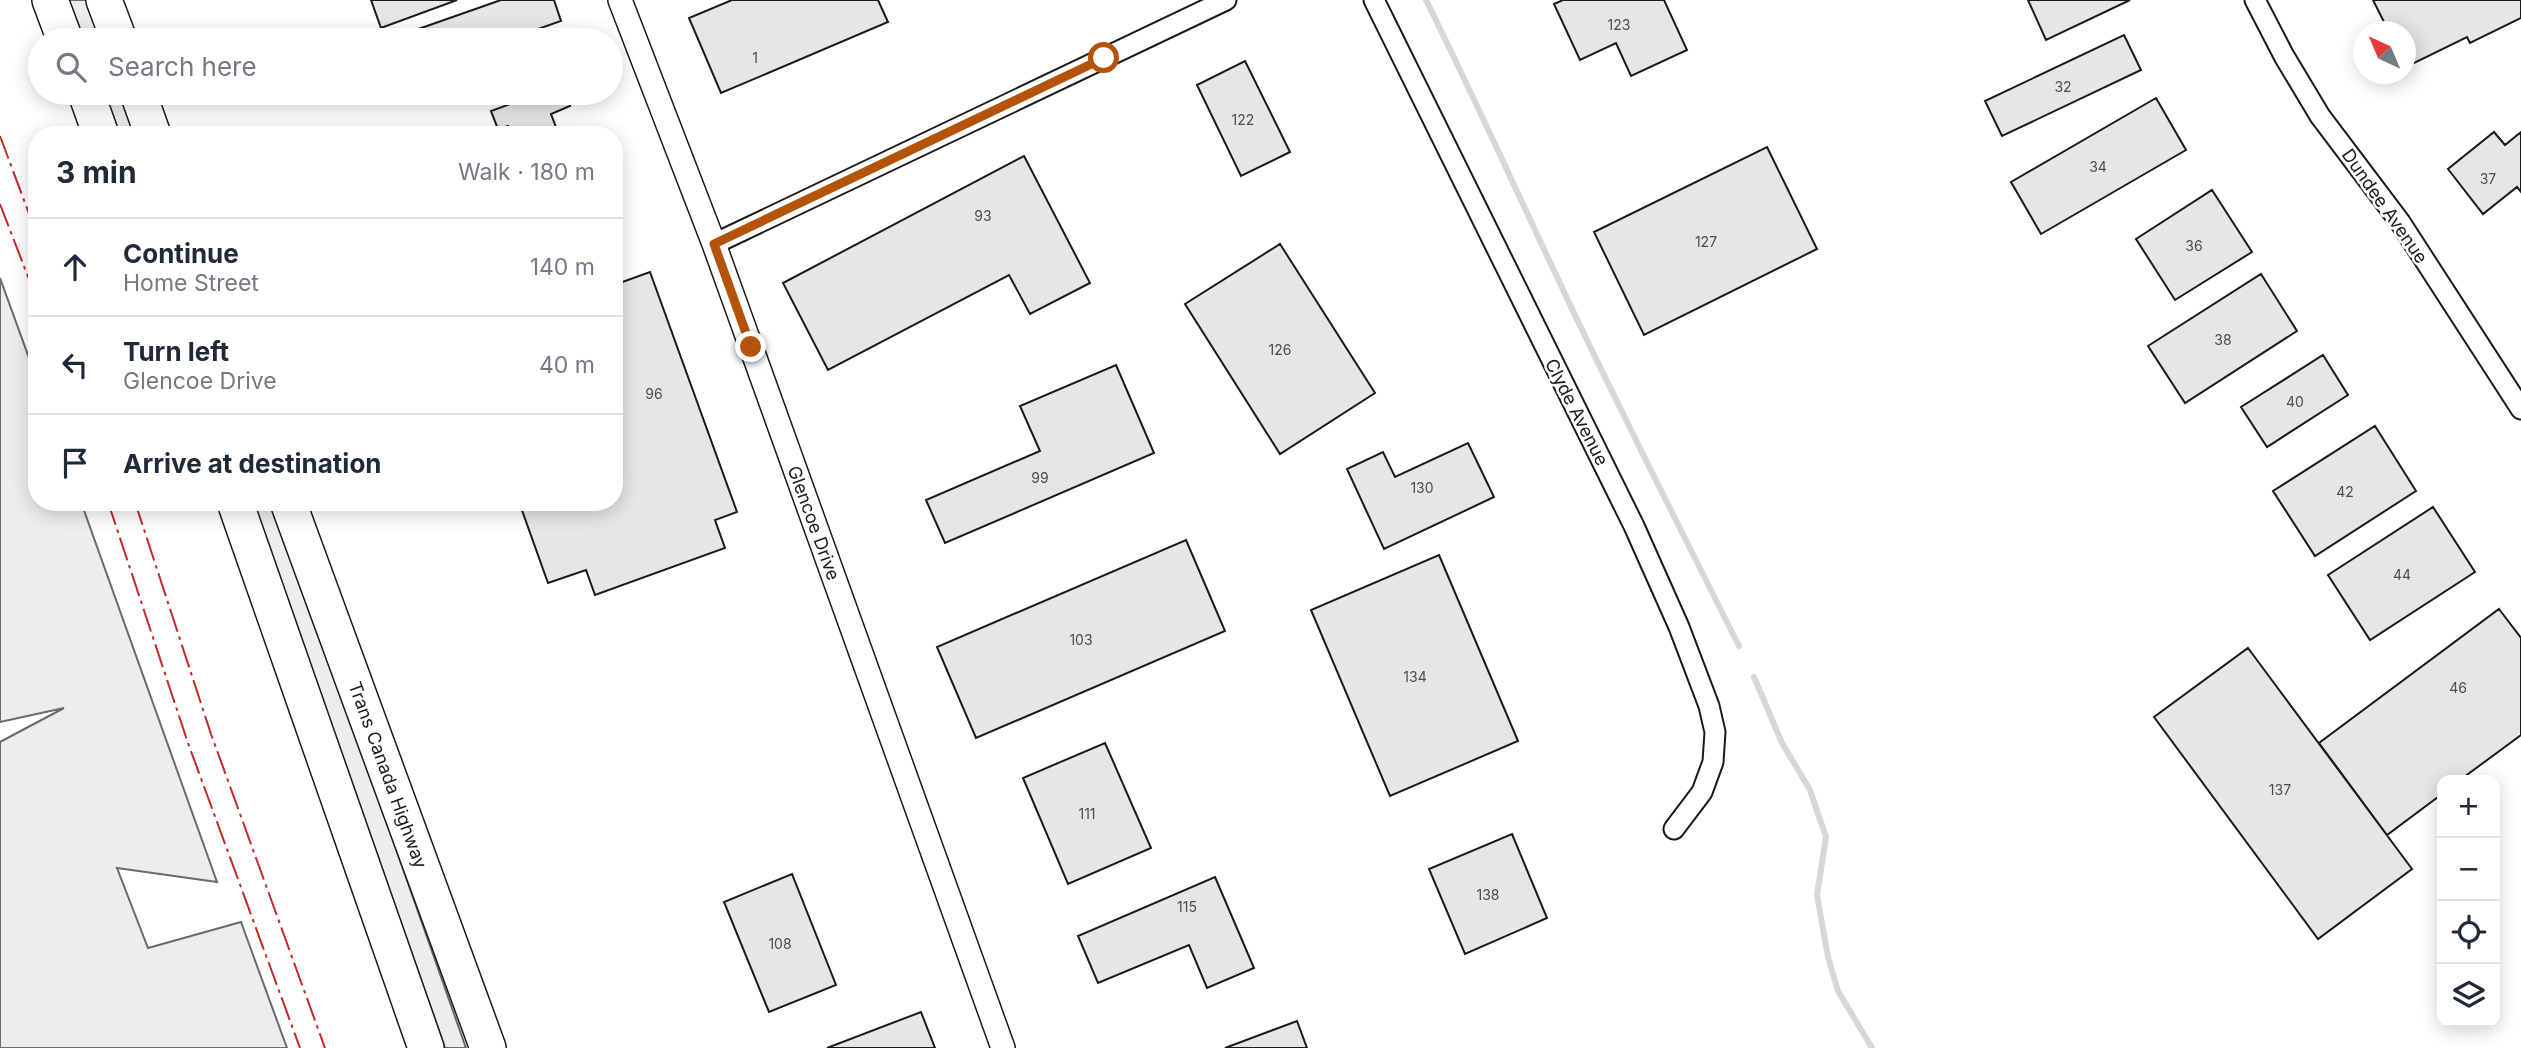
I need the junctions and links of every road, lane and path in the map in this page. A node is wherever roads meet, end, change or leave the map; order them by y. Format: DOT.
graph roads {
  1 [pos="50,0"];
  2 [pos="104,0"];
  3 [pos="620,0"];
  4 [pos="1226,0"];
  5 [pos="1374,0"];
  6 [pos="2255,0"];
  7 [pos="60,28"];
  8 [pos="114,28"];
  9 [pos="91,105"];
  10 [pos="142,105"];
  11 [pos="99,126"];
  12 [pos="150,126"];
  13 [pos="714,244"];
  14 [pos="2521,409"];
  15 [pos="238,511"];
  16 [pos="291,511"];
  17 [pos="1674,829"];
  18 [pos="426,1048"];
  19 [pos="488,1048"];
  20 [pos="1003,1048"];
  1 -- 7 [label="highway"];
  2 -- 8 [label="highway"];
  3 -- 13 [label="street, Glencoe Drive"];
  4 -- 13 [label="street"];
  5 -- 17 [label="street, Clyde Avenue"];
  6 -- 14 [label="street, Dundee Avenue"];
  9 -- 11 [label="highway"];
  10 -- 12 [label="highway"];
  13 -- 20 [label="street, Glencoe Drive"];
  15 -- 18 [label="highway"];
  16 -- 19 [label="highway, Trans Canada Highway"];
}
